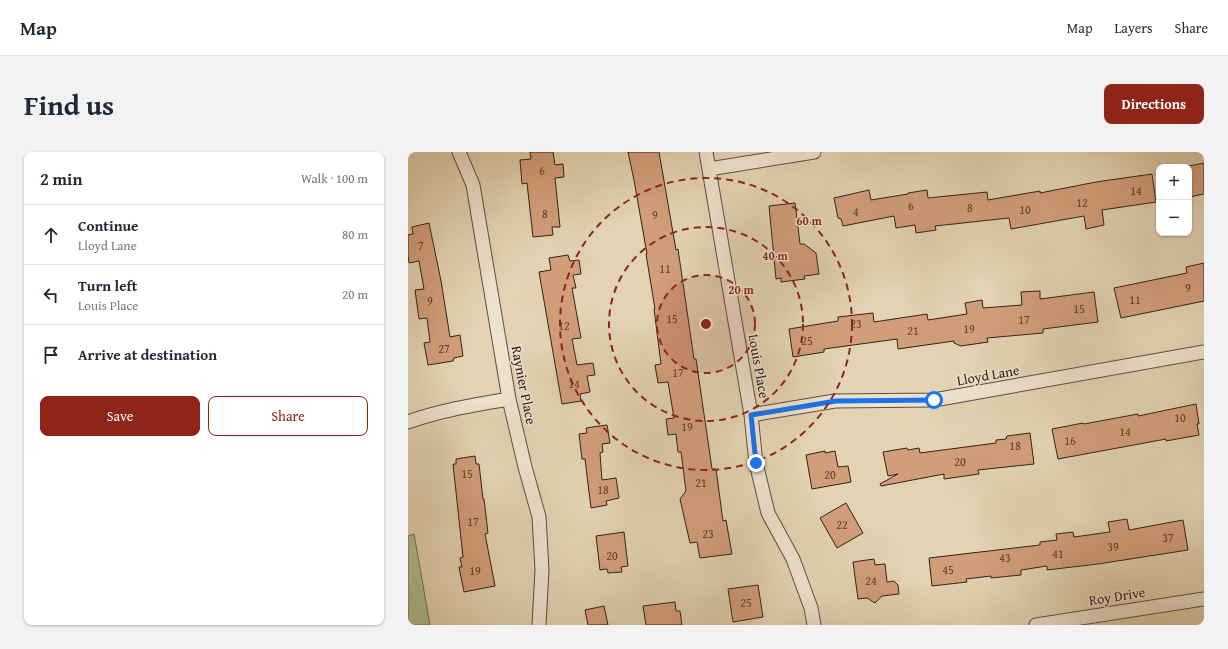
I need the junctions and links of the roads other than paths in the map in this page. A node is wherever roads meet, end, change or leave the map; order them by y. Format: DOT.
graph roads {
  1 [pos="460,152"];
  2 [pos="706,152"];
  3 [pos="814,152"];
  4 [pos="709,169"];
  5 [pos="1204,352"];
  6 [pos="509,399"];
  7 [pos="751,415"];
  8 [pos="408,422"];
  9 [pos="1204,599"];
  10 [pos="539,625"];
  11 [pos="814,625"];
  12 [pos="1036,625"];
  1 -- 6 [label="street, Raynier Place"];
  2 -- 4 [label="street, Louis Place"];
  3 -- 4 [label="street"];
  4 -- 7 [label="street, Louis Place"];
  5 -- 7 [label="street, Lloyd Lane"];
  6 -- 8 [label="street"];
  6 -- 10 [label="street, Raynier Place"];
  7 -- 11 [label="street, Louis Place"];
  9 -- 12 [label="street, Roy Drive"];
}
